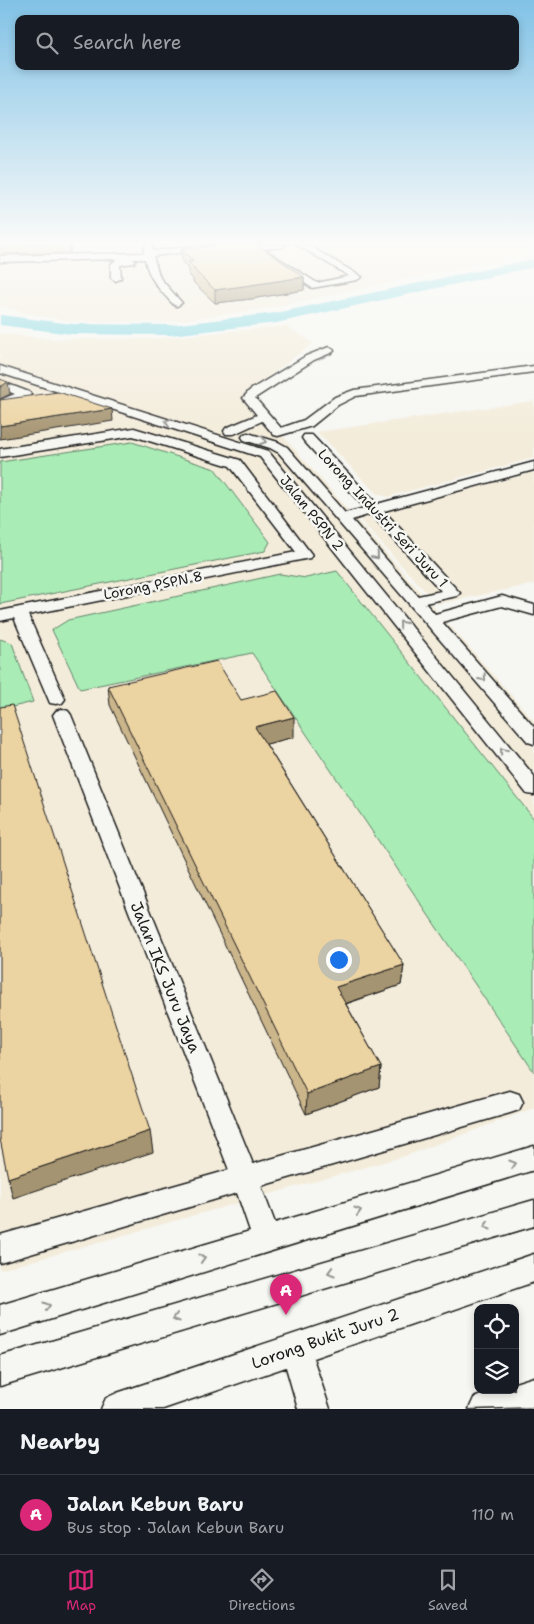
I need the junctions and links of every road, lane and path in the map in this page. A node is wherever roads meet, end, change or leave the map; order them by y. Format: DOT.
graph roads {
  1 [pos="329,350"];
  2 [pos="0,358"];
  3 [pos="0,368"];
  4 [pos="534,369"];
  5 [pos="0,384"];
  6 [pos="54,385"];
  7 [pos="24,395"];
  8 [pos="0,404"];
  9 [pos="264,416"];
  10 [pos="230,431"];
  11 [pos="308,438"];
  12 [pos="0,453"];
  13 [pos="534,466"];
  14 [pos="375,510"];
  15 [pos="343,518"];
  16 [pos="415,601"];
  17 [pos="534,610"];
  18 [pos="19,612"];
  19 [pos="0,616"];
  20 [pos="432,620"];
  21 [pos="534,738"];
  22 [pos="534,789"];
  23 [pos="510,1102"];
  24 [pos="534,1158"];
  25 [pos="245,1178"];
  26 [pos="534,1213"];
  27 [pos="267,1239"];
  28 [pos="0,1249"];
  29 [pos="534,1268"];
  30 [pos="0,1320"];
  31 [pos="295,1348"];
  32 [pos="0,1370"];
  33 [pos="534,1392"];
  34 [pos="117,1409"];
  35 [pos="314,1409"];
  36 [pos="485,1409"];
  1 -- 9 [label="street"];
  2 -- 10 [label="street, Jalan PSPN 2"];
  3 -- 6 [label="street, Jalan PSPN 2"];
  4 -- 9 [label="street"];
  5 -- 7 [label="street"];
  6 -- 7 [label="street"];
  22 -- 6 [label="street, Jalan PSPN 2, one-way"];
  7 -- 8 [label="street"];
  9 -- 10 [label="street"];
  10 -- 15 [label="street, Jalan PSPN 2, one-way"];
  11 -- 14 [label="street, Lorong Industri Seri Juru 1"];
  12 -- 18 [label="street, Lorong PSPN 8"];
  13 -- 14 [label="street"];
  14 -- 15 [label="street"];
  14 -- 16 [label="street, Lorong Industri Seri Juru 1"];
  15 -- 16 [label="street, Jalan PSPN 2, one-way"];
  16 -- 20 [label="street, Jalan PSPN 2"];
  17 -- 20 [label="street"];
  18 -- 19 [label="street, Lorong PSPN 8"];
  18 -- 25 [label="street, Jalan IKS Juru Jaya"];
  20 -- 21 [label="street, Jalan PSPN 2, one-way"];
  23 -- 25 [label="street"];
  27 -- 24 [label="street, one-way"];
  25 -- 27 [label="street, Jalan IKS Juru Jaya"];
  25 -- 28 [label="street"];
  26 -- 32 [label="street, one-way"];
  30 -- 27 [label="street, one-way"];
  29 -- 31 [label="street, Lorong Bukit Juru 2"];
  31 -- 34 [label="street, Lorong Bukit Juru 2"];
  31 -- 35 [label="street"];
  33 -- 36 [label="street"];
}
